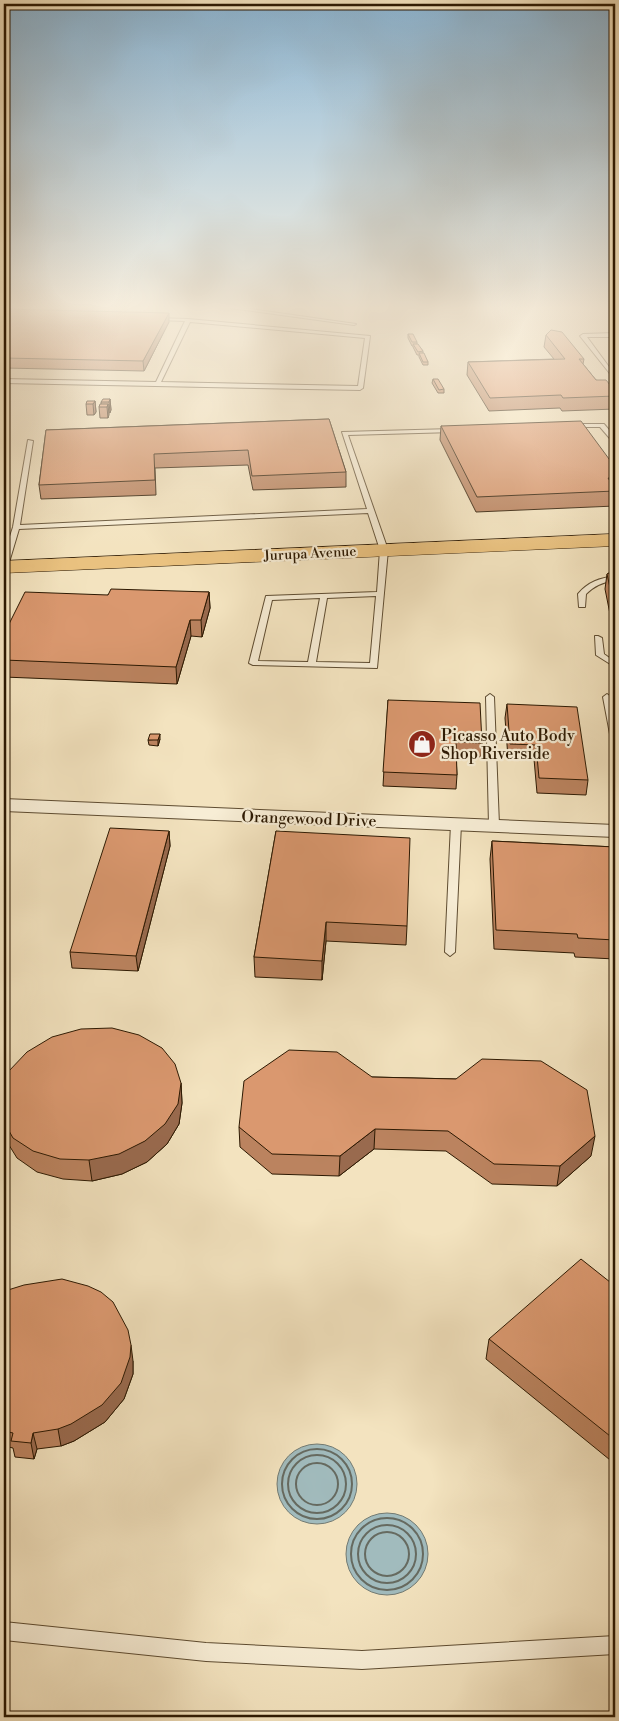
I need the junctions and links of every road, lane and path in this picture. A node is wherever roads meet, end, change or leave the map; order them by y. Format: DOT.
graph roads {
  1 [pos="563,426"];
  2 [pos="464,431"];
  3 [pos="30,441"];
  4 [pos="615,441"];
  5 [pos="370,511"];
  6 [pos="16,527"];
  7 [pos="615,540"];
  8 [pos="384,550"];
  9 [pos="4,566"];
  10 [pos="615,578"];
  11 [pos="381,594"];
  12 [pos="324,596"];
  13 [pos="582,604"];
  14 [pos="598,638"];
  15 [pos="312,664"];
  16 [pos="615,665"];
  17 [pos="490,697"];
  18 [pos="607,697"];
  19 [pos="615,737"];
  20 [pos="4,805"];
  21 [pos="456,824"];
  22 [pos="494,825"];
  23 [pos="615,830"];
  24 [pos="450,952"];
  25 [pos="4,1631"];
  26 [pos="615,1645"];
  1 -- 4 [label="lane"];
  2 -- 5 [label="lane"];
  3 -- 6 [label="lane"];
  5 -- 6 [label="lane"];
  5 -- 8 [label="lane"];
  6 -- 9 [label="lane"];
  7 -- 8 [label="main road, Jurupa Avenue"];
  8 -- 9 [label="main road, Jurupa Avenue"];
  8 -- 11 [label="lane"];
  10 -- 13 [label="lane"];
  11 -- 12 [label="lane"];
  11 -- 15 [label="lane"];
  12 -- 15 [label="lane"];
  12 -- 15 [label="lane"];
  14 -- 16 [label="lane"];
  17 -- 22 [label="lane"];
  18 -- 19 [label="lane"];
  20 -- 21 [label="street, Orangewood Drive"];
  21 -- 22 [label="street, Orangewood Drive"];
  21 -- 24 [label="lane"];
  22 -- 23 [label="street, Orangewood Drive"];
  25 -- 26 [label="lane"];
}
